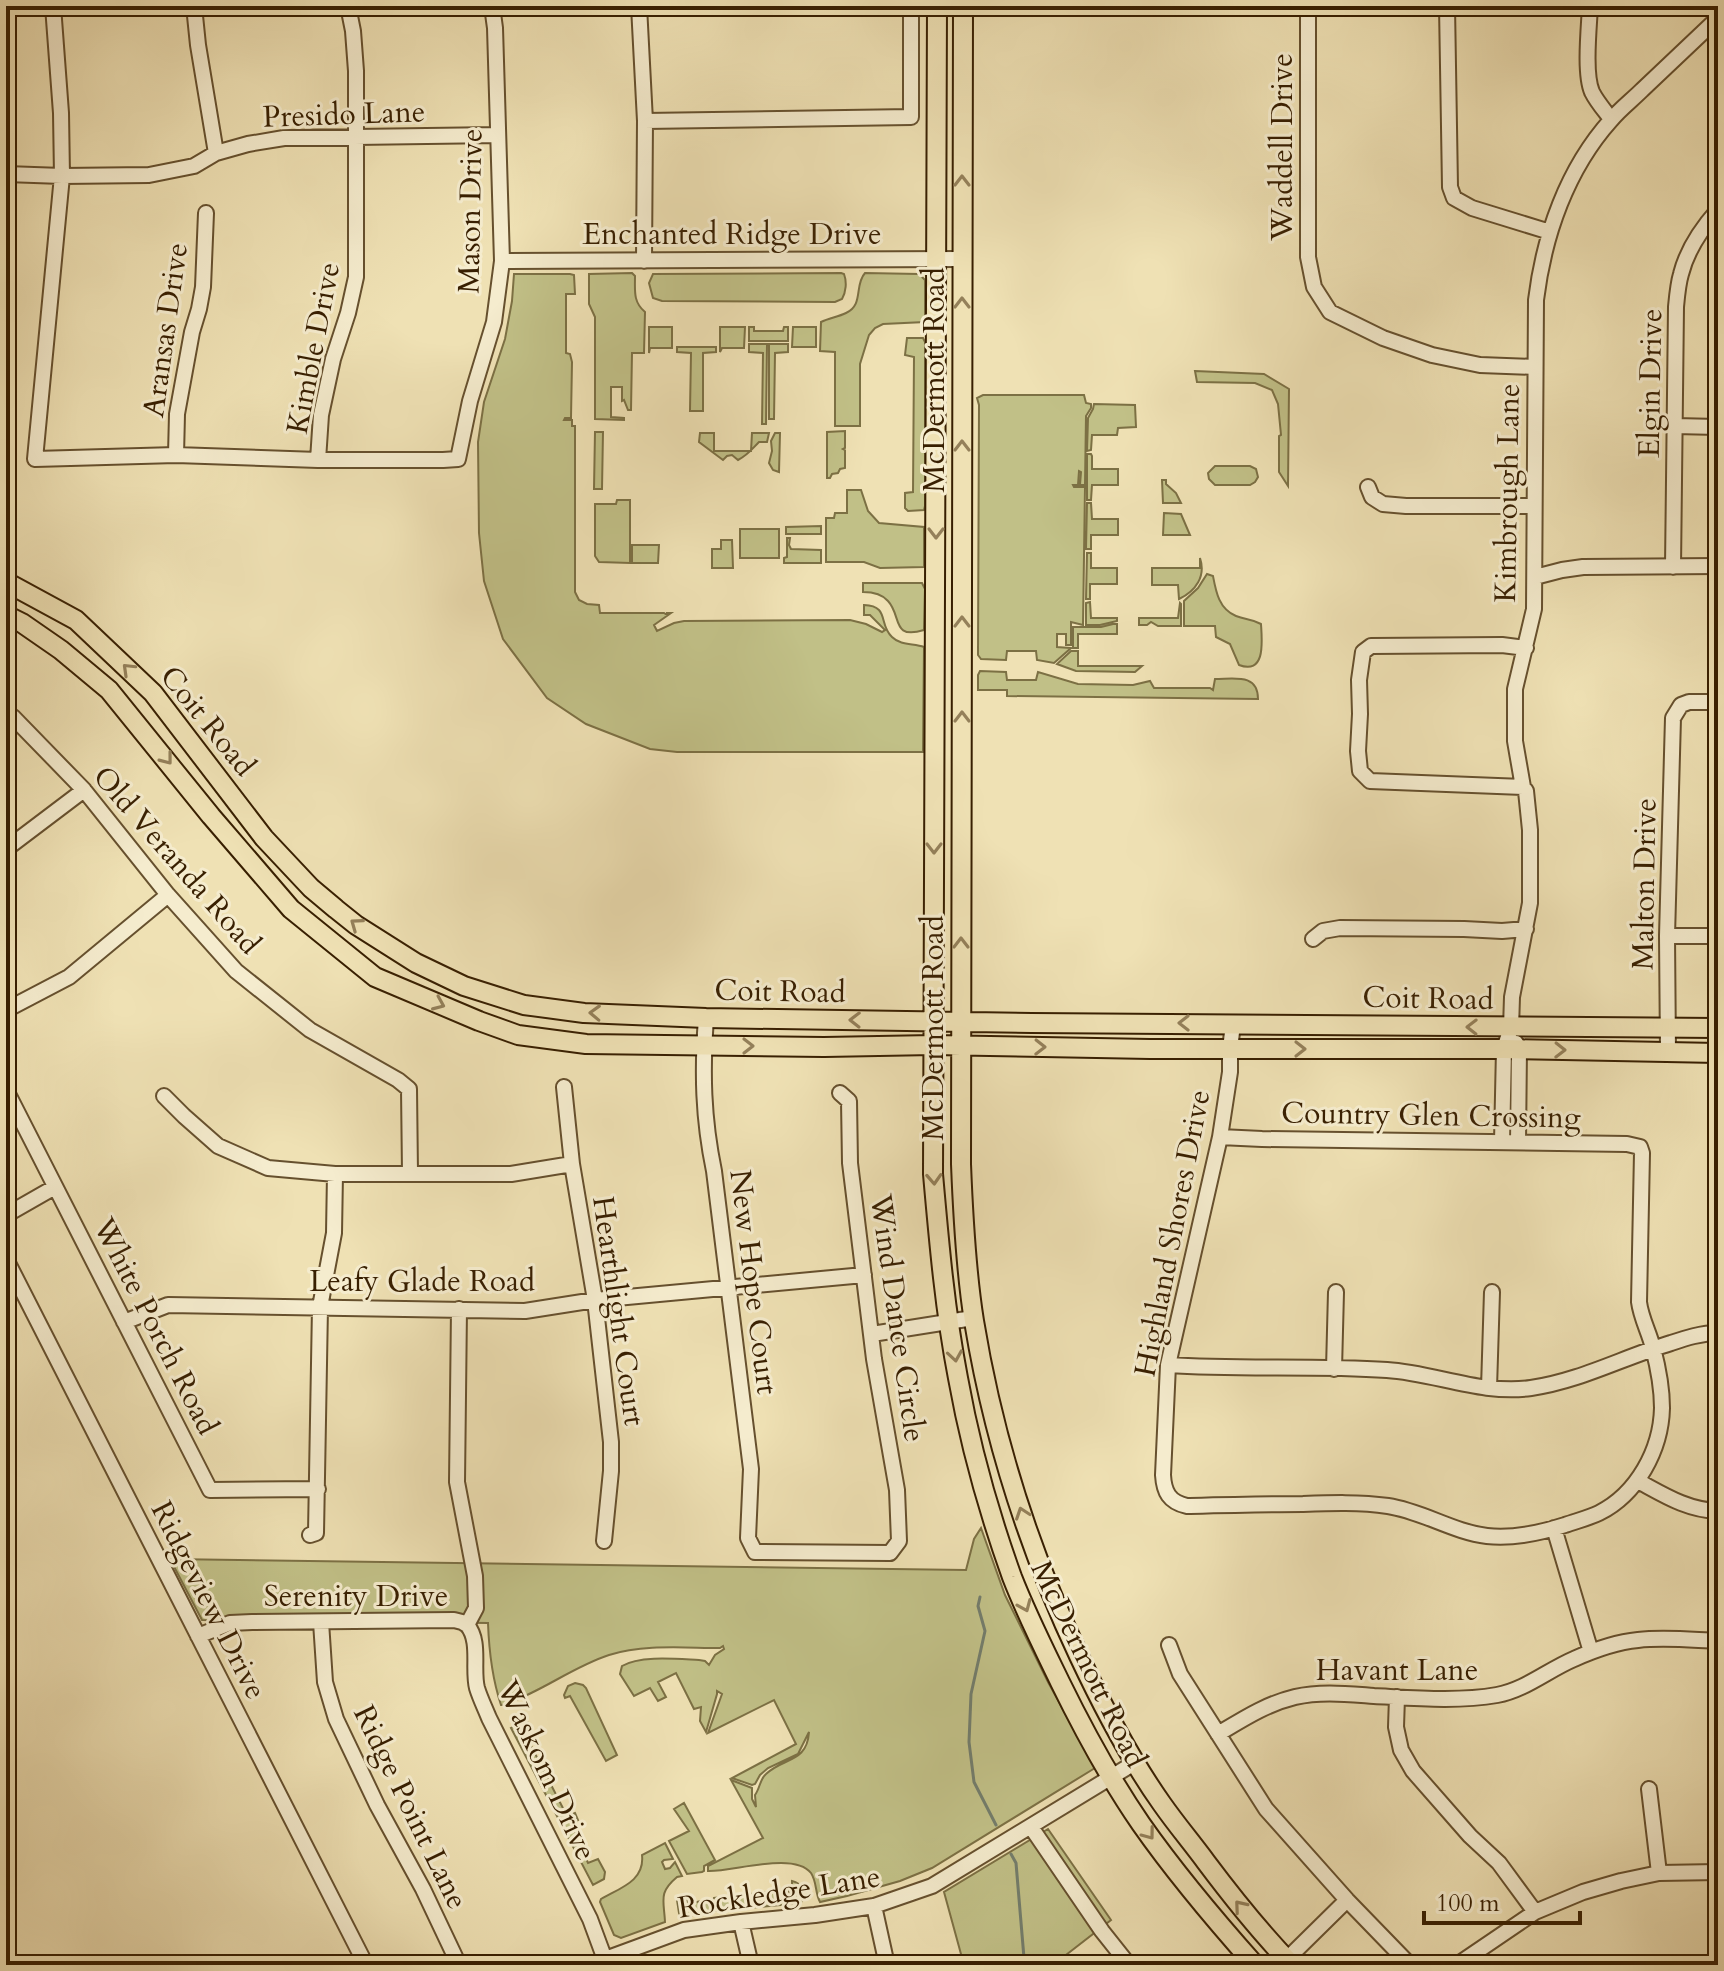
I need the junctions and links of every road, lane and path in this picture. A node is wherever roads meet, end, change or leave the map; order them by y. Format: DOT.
graph roads {
  1 [pos="53,6"];
  2 [pos="194,6"];
  3 [pos="348,6"];
  4 [pos="492,6"];
  5 [pos="639,6"];
  6 [pos="911,6"];
  7 [pos="937,6"];
  8 [pos="963,6"];
  9 [pos="1308,6"];
  10 [pos="1447,6"];
  11 [pos="1590,6"];
  12 [pos="1718,18"];
  13 [pos="937,39"];
  14 [pos="962,39"];
  15 [pos="1611,119"];
  16 [pos="645,121"];
  17 [pos="498,135"];
  18 [pos="358,136"];
  19 [pos="216,153"];
  20 [pos="6,174"];
  21 [pos="62,176"];
  22 [pos="1718,210"];
  23 [pos="206,213"];
  24 [pos="1550,232"];
  25 [pos="938,259"];
  26 [pos="962,259"];
  27 [pos="502,261"];
  28 [pos="644,261"];
  29 [pos="1535,367"];
  30 [pos="1675,426"];
  31 [pos="1718,427"];
  32 [pos="176,455"];
  33 [pos="318,460"];
  34 [pos="1368,487"];
  35 [pos="1534,506"];
  36 [pos="1718,566"];
  37 [pos="1673,567"];
  38 [pos="1535,577"];
  39 [pos="936,579"];
  40 [pos="962,580"];
  41 [pos="6,582"];
  42 [pos="6,615"];
  43 [pos="1526,648"];
  44 [pos="1718,702"];
  45 [pos="6,713"];
  46 [pos="962,769"];
  47 [pos="935,770"];
  48 [pos="1523,787"];
  49 [pos="228,789"];
  50 [pos="84,790"];
  51 [pos="240,805"];
  52 [pos="211,816"];
  53 [pos="6,849"];
  54 [pos="168,895"];
  55 [pos="1526,929"];
  56 [pos="1667,936"];
  57 [pos="1718,936"];
  58 [pos="1313,939"];
  59 [pos="6,1010"];
  60 [pos="706,1018"];
  61 [pos="933,1021"];
  62 [pos="961,1021"];
  63 [pos="1142,1023"];
  64 [pos="1233,1024"];
  65 [pos="1511,1028"];
  66 [pos="1668,1028"];
  67 [pos="1718,1028"];
  68 [pos="933,1045"];
  69 [pos="704,1046"];
  70 [pos="962,1046"];
  71 [pos="1095,1048"];
  72 [pos="1230,1049"];
  73 [pos="1511,1049"];
  74 [pos="1668,1052"];
  75 [pos="1718,1053"];
  76 [pos="564,1087"];
  77 [pos="6,1090"];
  78 [pos="840,1093"];
  79 [pos="164,1096"];
  80 [pos="1220,1137"];
  81 [pos="1510,1142"];
  82 [pos="572,1164"];
  83 [pos="410,1173"];
  84 [pos="335,1174"];
  85 [pos="55,1187"];
  86 [pos="6,1215"];
  87 [pos="6,1259"];
  88 [pos="864,1275"];
  89 [pos="728,1287"];
  90 [pos="1336,1292"];
  91 [pos="1492,1292"];
  92 [pos="595,1300"];
  93 [pos="320,1307"];
  94 [pos="459,1309"];
  95 [pos="973,1318"];
  96 [pos="949,1321"];
  97 [pos="124,1322"];
  98 [pos="1718,1333"];
  99 [pos="872,1334"];
  100 [pos="1653,1348"];
  101 [pos="1168,1365"];
  102 [pos="1334,1369"];
  103 [pos="1489,1388"];
  104 [pos="1638,1481"];
  105 [pos="318,1489"];
  106 [pos="1718,1511"];
  107 [pos="1554,1528"];
  108 [pos="310,1535"];
  109 [pos="604,1541"];
  110 [pos="890,1553"];
  111 [pos="321,1622"];
  112 [pos="467,1625"];
  113 [pos="198,1636"];
  114 [pos="1718,1641"];
  115 [pos="1169,1645"];
  116 [pos="1591,1652"];
  117 [pos="1397,1697"];
  118 [pos="1218,1734"];
  119 [pos="1136,1762"];
  120 [pos="1111,1777"];
  121 [pos="1649,1789"];
  122 [pos="1024,1831"];
  123 [pos="1718,1872"];
  124 [pos="1659,1873"];
  125 [pos="1347,1900"];
  126 [pos="874,1906"];
  127 [pos="1535,1912"];
  128 [pos="741,1922"];
  129 [pos="606,1962"];
  130 [pos="1286,1963"];
  131 [pos="366,1965"];
  132 [pos="459,1965"];
  133 [pos="589,1965"];
  134 [pos="751,1965"];
  135 [pos="887,1965"];
  136 [pos="1129,1965"];
  137 [pos="1255,1965"];
  138 [pos="1410,1965"];
  139 [pos="1457,1965"];
  1 -- 21 [label="street"];
  2 -- 19 [label="street"];
  3 -- 18 [label="street, Kimble Drive"];
  4 -- 17 [label="street, Mason Drive"];
  5 -- 16 [label="street"];
  6 -- 16 [label="street"];
  7 -- 13 [label="main road, McDermott Road"];
  8 -- 14 [label="main road, McDermott Road"];
  9 -- 29 [label="street, Waddell Drive"];
  10 -- 24 [label="street"];
  11 -- 15 [label="street"];
  12 -- 15 [label="street, Kimbrough Lane"];
  13 -- 14 [label="main road"];
  13 -- 25 [label="main road, McDermott Road"];
  26 -- 14 [label="main road, McDermott Road, one-way"];
  15 -- 24 [label="street, Kimbrough Lane"];
  16 -- 28 [label="street"];
  17 -- 18 [label="street, Presido Lane"];
  17 -- 27 [label="street, Mason Drive"];
  18 -- 19 [label="street, Presido Lane"];
  18 -- 33 [label="street, Kimble Drive"];
  19 -- 21 [label="street, Presido Lane"];
  20 -- 21 [label="street, Presido Lane"];
  21 -- 32 [label="street"];
  22 -- 30 [label="street, Elgin Drive"];
  23 -- 32 [label="street, Aransas Drive"];
  24 -- 29 [label="street, Kimbrough Lane"];
  25 -- 26 [label="street, Enchanted Ridge Drive"];
  25 -- 28 [label="street, Enchanted Ridge Drive"];
  25 -- 39 [label="main road, McDermott Road, one-way"];
  40 -- 26 [label="main road, McDermott Road, one-way"];
  27 -- 28 [label="street, Enchanted Ridge Drive"];
  27 -- 33 [label="street, Mason Drive"];
  29 -- 35 [label="street, Kimbrough Lane"];
  30 -- 31 [label="street"];
  30 -- 37 [label="street, Elgin Drive"];
  32 -- 33 [label="street"];
  34 -- 35 [label="street"];
  35 -- 38 [label="street, Kimbrough Lane"];
  36 -- 37 [label="street"];
  37 -- 38 [label="street"];
  38 -- 43 [label="street, Kimbrough Lane"];
  39 -- 40 [label="main road"];
  39 -- 47 [label="main road, McDermott Road"];
  46 -- 40 [label="main road, McDermott Road, one-way"];
  49 -- 41 [label="main road, Coit Road, one-way"];
  42 -- 52 [label="main road, Coit Road, one-way"];
  43 -- 48 [label="street, Kimbrough Lane"];
  43 -- 48 [label="street"];
  44 -- 56 [label="street, Malton Drive"];
  45 -- 50 [label="street, Old Veranda Road"];
  46 -- 47 [label="main road"];
  62 -- 46 [label="main road, McDermott Road, one-way"];
  47 -- 61 [label="main road, McDermott Road, one-way"];
  48 -- 55 [label="street, Kimbrough Lane"];
  49 -- 51 [label="main road, Coit Road"];
  49 -- 52 [label="main road"];
  50 -- 53 [label="street"];
  50 -- 54 [label="street, Old Veranda Road"];
  51 -- 52 [label="main road"];
  60 -- 51 [label="main road, Coit Road, one-way"];
  52 -- 69 [label="main road, Coit Road, one-way"];
  54 -- 59 [label="street"];
  54 -- 83 [label="street, Old Veranda Road"];
  55 -- 58 [label="street"];
  55 -- 65 [label="street, Kimbrough Lane"];
  56 -- 57 [label="street"];
  56 -- 66 [label="street, Malton Drive"];
  61 -- 60 [label="main road, Coit Road, one-way"];
  60 -- 69 [label="street, New Hope Court"];
  61 -- 62 [label="main road, Coit Road"];
  61 -- 68 [label="main road, McDermott Road"];
  62 -- 63 [label="main road, Coit Road"];
  62 -- 70 [label="main road, McDermott Road"];
  64 -- 63 [label="main road, Coit Road, one-way"];
  63 -- 71 [label="main road"];
  65 -- 64 [label="main road, Coit Road, one-way"];
  64 -- 72 [label="street, Highland Shores Drive"];
  65 -- 66 [label="main road, Coit Road"];
  65 -- 73 [label="street, Kimbrough Lane"];
  66 -- 67 [label="main road, Coit Road"];
  66 -- 74 [label="street, Malton Drive"];
  69 -- 68 [label="main road, Coit Road, one-way"];
  68 -- 70 [label="main road, Coit Road"];
  68 -- 96 [label="main road, McDermott Road, one-way"];
  69 -- 89 [label="street, New Hope Court"];
  70 -- 71 [label="main road, Coit Road, one-way"];
  70 -- 95 [label="main road, McDermott Road"];
  71 -- 72 [label="main road, Coit Road"];
  72 -- 73 [label="main road, Coit Road, one-way"];
  72 -- 80 [label="street, Highland Shores Drive"];
  73 -- 74 [label="main road, Coit Road, one-way"];
  73 -- 81 [label="street, Kimbrough Lane"];
  74 -- 75 [label="main road, Coit Road"];
  76 -- 82 [label="street, Hearthlight Court"];
  77 -- 85 [label="street, White Porch Road"];
  78 -- 88 [label="street, Wind Dance Circle"];
  79 -- 84 [label="street"];
  80 -- 81 [label="street, Country Glen Crossing"];
  80 -- 101 [label="street, Highland Shores Drive"];
  81 -- 100 [label="street, Country Glen Crossing"];
  82 -- 83 [label="street"];
  82 -- 92 [label="street, Hearthlight Court"];
  83 -- 84 [label="street"];
  84 -- 93 [label="street"];
  85 -- 86 [label="street"];
  85 -- 97 [label="street, White Porch Road"];
  87 -- 113 [label="street, Ridgeview Drive"];
  88 -- 89 [label="street, Leafy Glade Road"];
  88 -- 99 [label="street, Wind Dance Circle"];
  89 -- 92 [label="street, Leafy Glade Road"];
  89 -- 110 [label="street, New Hope Court"];
  90 -- 102 [label="street"];
  91 -- 103 [label="street"];
  92 -- 94 [label="street, Leafy Glade Road"];
  92 -- 109 [label="street, Hearthlight Court"];
  93 -- 94 [label="street, Leafy Glade Road"];
  93 -- 97 [label="street, Leafy Glade Road"];
  93 -- 105 [label="street"];
  94 -- 112 [label="street, Waskom Drive"];
  95 -- 96 [label="street"];
  119 -- 95 [label="main road, McDermott Road, one-way"];
  96 -- 99 [label="street"];
  96 -- 120 [label="main road, McDermott Road, one-way"];
  97 -- 105 [label="street, White Porch Road"];
  98 -- 100 [label="street"];
  99 -- 110 [label="street, Wind Dance Circle"];
  100 -- 103 [label="street"];
  100 -- 104 [label="street"];
  101 -- 102 [label="street"];
  101 -- 107 [label="street, Highland Shores Drive"];
  102 -- 103 [label="street"];
  104 -- 106 [label="street"];
  104 -- 107 [label="street"];
  105 -- 108 [label="street"];
  107 -- 116 [label="street"];
  111 -- 112 [label="street, Serenity Drive"];
  111 -- 113 [label="street, Serenity Drive"];
  111 -- 132 [label="street, Ridge Point Lane"];
  112 -- 129 [label="street, Waskom Drive"];
  113 -- 131 [label="street, Ridgeview Drive"];
  114 -- 116 [label="street, Havant Lane"];
  115 -- 118 [label="street"];
  116 -- 117 [label="street, Havant Lane"];
  117 -- 118 [label="street, Havant Lane"];
  117 -- 127 [label="street"];
  118 -- 125 [label="street"];
  119 -- 120 [label="street, Rockledge Lane"];
  130 -- 119 [label="main road, McDermott Road, one-way"];
  120 -- 122 [label="street, Rockledge Lane"];
  120 -- 137 [label="main road, McDermott Road, one-way"];
  121 -- 124 [label="street"];
  122 -- 126 [label="street, Rockledge Lane"];
  122 -- 136 [label="street"];
  123 -- 124 [label="street"];
  124 -- 127 [label="street"];
  125 -- 130 [label="street"];
  125 -- 138 [label="street"];
  126 -- 128 [label="street, Rockledge Lane"];
  126 -- 135 [label="street"];
  127 -- 139 [label="street"];
  128 -- 129 [label="street, Rockledge Lane"];
  128 -- 134 [label="street"];
  129 -- 133 [label="street, Rockledge Lane"];
}
